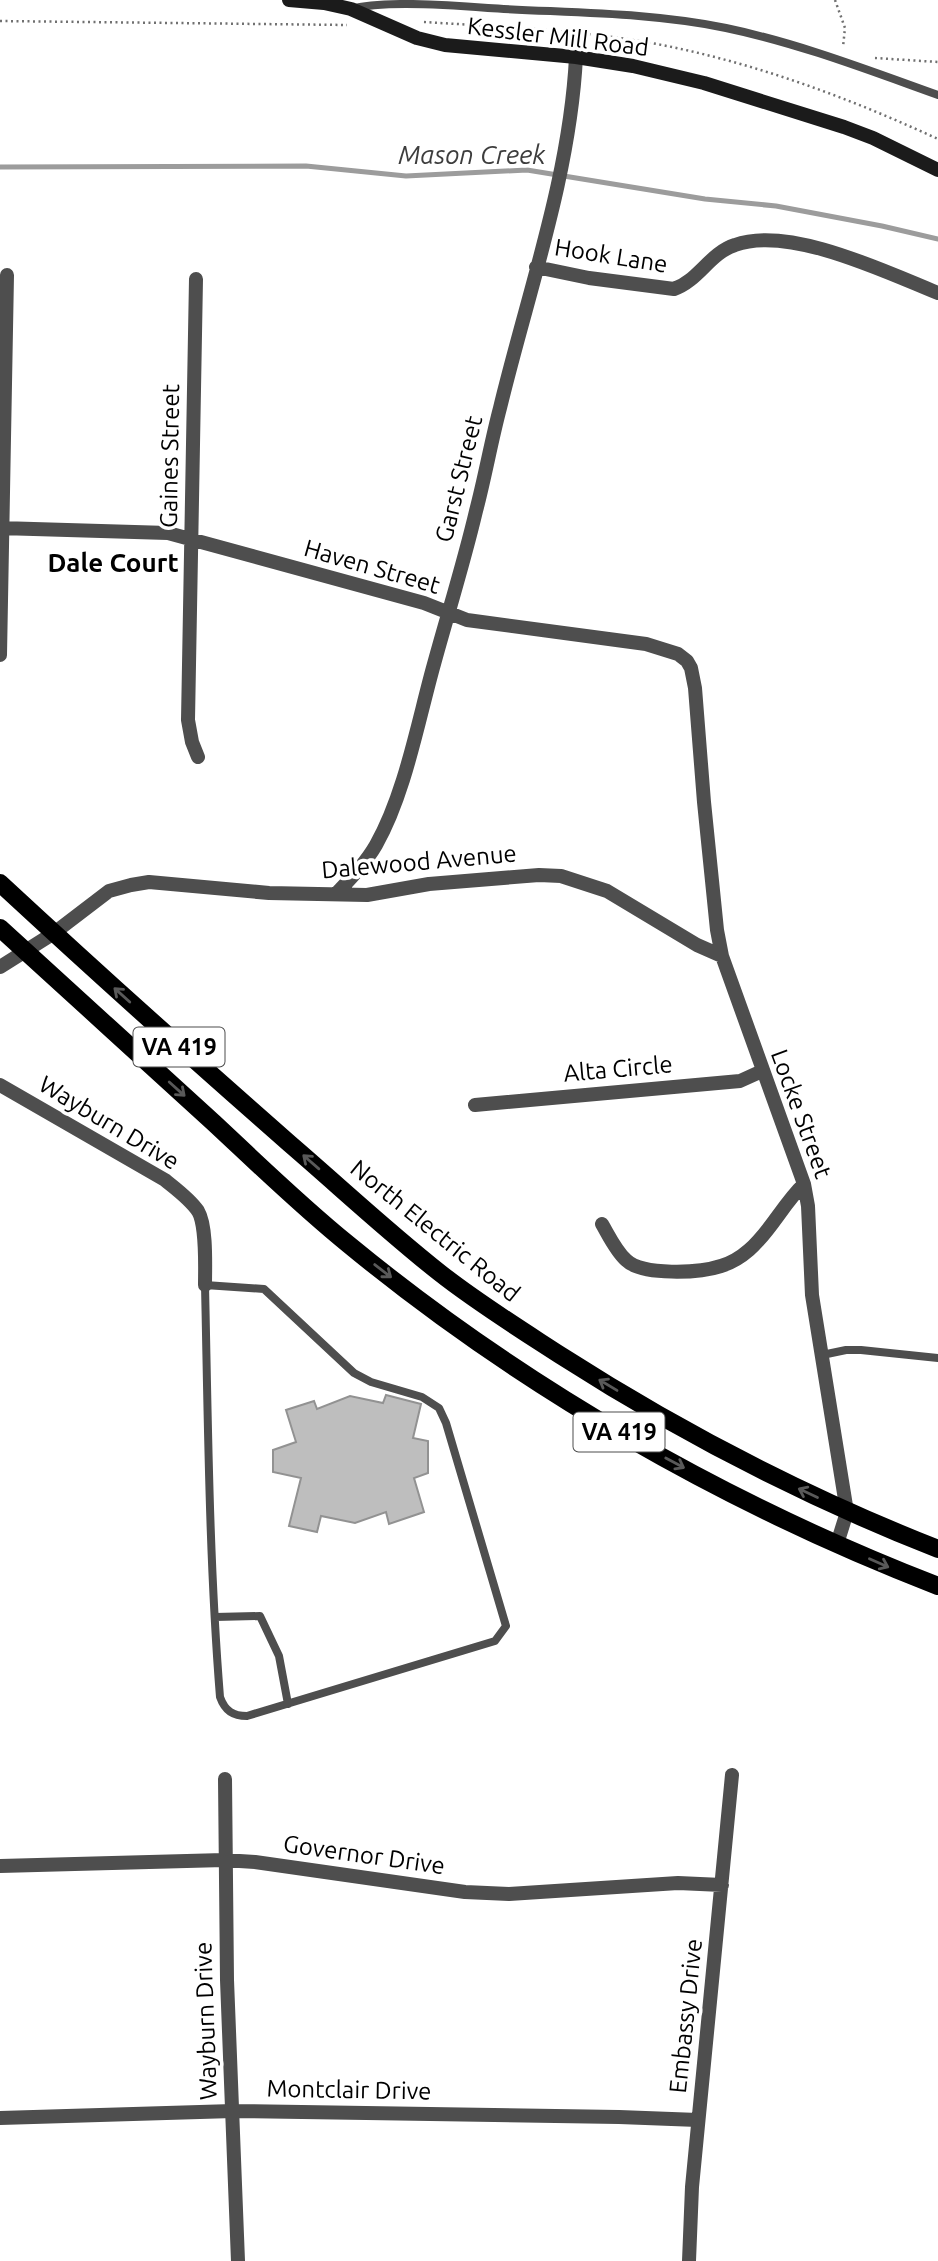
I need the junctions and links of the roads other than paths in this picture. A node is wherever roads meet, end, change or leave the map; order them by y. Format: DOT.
graph roads {
  1 [pos="289,0"];
  2 [pos="351,9"];
  3 [pos="576,57"];
  4 [pos="938,95"];
  5 [pos="938,170"];
  6 [pos="536,267"];
  7 [pos="7,275"];
  8 [pos="196,279"];
  9 [pos="938,293"];
  10 [pos="2,528"];
  11 [pos="191,540"];
  12 [pos="448,613"];
  13 [pos="0,655"];
  14 [pos="696,702"];
  15 [pos="198,757"];
  16 [pos="0,883"];
  17 [pos="336,894"];
  18 [pos="0,928"];
  19 [pos="54,933"];
  20 [pos="26,952"];
  21 [pos="722,956"];
  22 [pos="0,967"];
  23 [pos="762,1071"];
  24 [pos="0,1085"];
  25 [pos="475,1105"];
  26 [pos="804,1184"];
  27 [pos="602,1224"];
  28 [pos="205,1285"];
  29 [pos="821,1355"];
  30 [pos="938,1358"];
  31 [pos="847,1512"];
  32 [pos="837,1544"];
  33 [pos="938,1549"];
  34 [pos="938,1586"];
  35 [pos="215,1618"];
  36 [pos="288,1703"];
  37 [pos="732,1775"];
  38 [pos="225,1779"];
  39 [pos="224,1860"];
  40 [pos="0,1866"];
  41 [pos="722,1885"];
  42 [pos="233,2110"];
  43 [pos="0,2118"];
  44 [pos="698,2120"];
  45 [pos="238,2261"];
  46 [pos="689,2261"];
  1 -- 2 [label="street, Kessler Mill Road"];
  2 -- 3 [label="street, Kessler Mill Road"];
  2 -- 4 [label="lane"];
  3 -- 5 [label="street, Kessler Mill Road"];
  3 -- 6 [label="street, Garst Street"];
  6 -- 9 [label="street, Hook Lane"];
  6 -- 12 [label="street, Garst Street"];
  7 -- 10 [label="street"];
  8 -- 11 [label="street, Gaines Street"];
  10 -- 11 [label="street, Haven Street"];
  10 -- 13 [label="street"];
  11 -- 12 [label="street, Haven Street"];
  11 -- 15 [label="street, Gaines Street"];
  12 -- 14 [label="street, Haven Street"];
  12 -- 17 [label="street, Garst Street"];
  14 -- 21 [label="street, Locke Street"];
  16 -- 19 [label="main road, North Electric Road / VA 419"];
  17 -- 19 [label="street, Dalewood Avenue"];
  17 -- 21 [label="street, Dalewood Avenue"];
  18 -- 20 [label="main road, VA 419"];
  19 -- 20 [label="street, Dalewood Avenue"];
  31 -- 19 [label="main road, North Electric Road / VA 419, one-way"];
  20 -- 22 [label="street, Dalewood Avenue"];
  20 -- 32 [label="main road, VA 419, one-way"];
  21 -- 23 [label="street, Locke Street"];
  23 -- 25 [label="street, Alta Circle"];
  23 -- 26 [label="street, Locke Street"];
  24 -- 28 [label="street, Wayburn Drive"];
  26 -- 27 [label="street"];
  26 -- 29 [label="street, Locke Street"];
  28 -- 35 [label="lane"];
  28 -- 36 [label="lane"];
  29 -- 30 [label="lane"];
  29 -- 31 [label="street, Locke Street"];
  31 -- 32 [label="street, Locke Street"];
  31 -- 33 [label="main road, North Electric Road / VA 419"];
  32 -- 34 [label="main road, VA 419, one-way"];
  35 -- 36 [label="lane"];
  35 -- 36 [label="lane"];
  37 -- 41 [label="street, Embassy Drive"];
  38 -- 39 [label="street, Wayburn Drive"];
  39 -- 40 [label="street, Governor Drive"];
  39 -- 41 [label="street, Governor Drive"];
  39 -- 42 [label="street, Wayburn Drive"];
  41 -- 44 [label="street, Embassy Drive"];
  42 -- 43 [label="street, Montclair Drive"];
  42 -- 44 [label="street, Montclair Drive"];
  42 -- 45 [label="street, Wayburn Drive"];
  44 -- 46 [label="street, Embassy Drive"];
}
